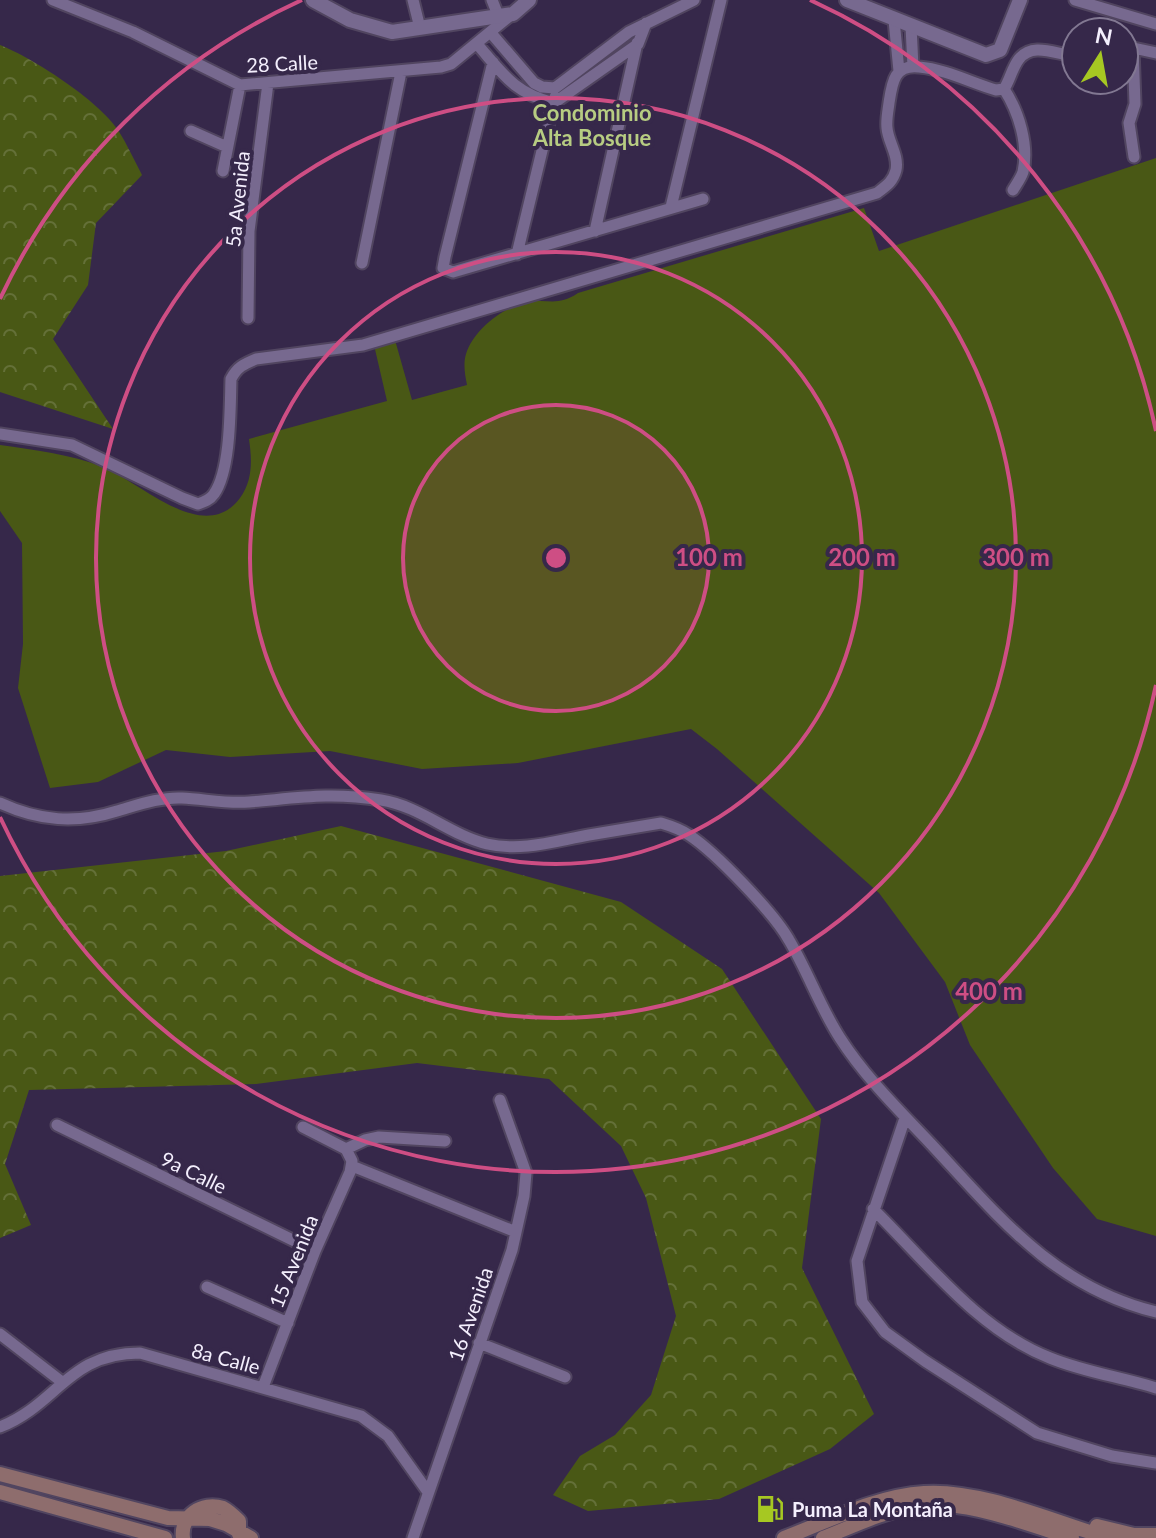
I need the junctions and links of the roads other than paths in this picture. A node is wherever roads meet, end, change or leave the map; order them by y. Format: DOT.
graph roads {
  1 [pos="53,0"];
  2 [pos="313,0"];
  3 [pos="413,0"];
  4 [pos="492,0"];
  5 [pos="529,0"];
  6 [pos="694,0"];
  7 [pos="721,0"];
  8 [pos="847,0"];
  9 [pos="1020,0"];
  10 [pos="1075,0"];
  11 [pos="506,14"];
  12 [pos="894,20"];
  13 [pos="646,23"];
  14 [pos="1156,24"];
  15 [pos="911,26"];
  16 [pos="420,28"];
  17 [pos="629,32"];
  18 [pos="491,33"];
  19 [pos="477,44"];
  20 [pos="638,44"];
  21 [pos="1060,54"];
  22 [pos="493,62"];
  23 [pos="913,67"];
  24 [pos="899,71"];
  25 [pos="401,72"];
  26 [pos="268,83"];
  27 [pos="240,85"];
  28 [pos="555,88"];
  29 [pos="1004,89"];
  30 [pos="1134,96"];
  31 [pos="554,103"];
  32 [pos="191,131"];
  33 [pos="227,147"];
  34 [pos="1134,157"];
  35 [pos="223,171"];
  36 [pos="1013,190"];
  37 [pos="703,199"];
  38 [pos="671,207"];
  39 [pos="595,231"];
  40 [pos="517,254"];
  41 [pos="362,263"];
  42 [pos="248,318"];
  43 [pos="0,434"];
  44 [pos="0,803"];
  45 [pos="500,1100"];
  46 [pos="905,1118"];
  47 [pos="57,1125"];
  48 [pos="303,1127"];
  49 [pos="445,1141"];
  50 [pos="346,1149"];
  51 [pos="352,1166"];
  52 [pos="873,1209"];
  53 [pos="516,1232"];
  54 [pos="315,1251"];
  55 [pos="207,1287"];
  56 [pos="1156,1312"];
  57 [pos="288,1323"];
  58 [pos="0,1334"];
  59 [pos="479,1343"];
  60 [pos="565,1377"];
  61 [pos="62,1382"];
  62 [pos="263,1387"];
  63 [pos="1156,1388"];
  64 [pos="0,1427"];
  65 [pos="1156,1463"];
  66 [pos="0,1474"];
  67 [pos="0,1492"];
  68 [pos="428,1492"];
  69 [pos="895,1504"];
  70 [pos="866,1514"];
  71 [pos="1038,1516"];
  72 [pos="185,1520"];
  73 [pos="841,1534"];
  74 [pos="1156,1535"];
  75 [pos="243,1536"];
  76 [pos="165,1538"];
  77 [pos="183,1538"];
  78 [pos="413,1538"];
  79 [pos="784,1538"];
  80 [pos="823,1538"];
  81 [pos="1072,1538"];
  82 [pos="1109,1538"];
  1 -- 27 [label="street, 28 Calle"];
  2 -- 16 [label="street"];
  3 -- 16 [label="street"];
  4 -- 11 [label="street"];
  5 -- 11 [label="street"];
  6 -- 13 [label="street"];
  7 -- 38 [label="street"];
  8 -- 12 [label="street"];
  9 -- 15 [label="street"];
  10 -- 14 [label="street"];
  11 -- 16 [label="street"];
  11 -- 18 [label="street, 28 Calle"];
  12 -- 15 [label="street"];
  12 -- 24 [label="street"];
  13 -- 17 [label="street"];
  13 -- 20 [label="street"];
  15 -- 23 [label="street"];
  17 -- 20 [label="street"];
  17 -- 28 [label="street"];
  18 -- 19 [label="street, 28 Calle"];
  18 -- 28 [label="street"];
  19 -- 22 [label="street"];
  19 -- 25 [label="street, 28 Calle"];
  20 -- 31 [label="street"];
  20 -- 39 [label="street"];
  21 -- 29 [label="street"];
  22 -- 31 [label="street"];
  22 -- 40 [label="street"];
  23 -- 24 [label="street"];
  23 -- 29 [label="street"];
  24 -- 43 [label="street"];
  25 -- 26 [label="street, 28 Calle"];
  25 -- 41 [label="street"];
  26 -- 27 [label="street, 28 Calle"];
  26 -- 42 [label="street, 5a Avenida"];
  27 -- 33 [label="street"];
  28 -- 31 [label="street"];
  29 -- 36 [label="street"];
  30 -- 34 [label="street"];
  31 -- 40 [label="street"];
  32 -- 33 [label="street"];
  33 -- 35 [label="street"];
  37 -- 38 [label="street"];
  38 -- 39 [label="street"];
  39 -- 40 [label="street"];
  44 -- 46 [label="street"];
  45 -- 53 [label="street, 16 Avenida"];
  46 -- 52 [label="street"];
  46 -- 56 [label="street"];
  47 -- 54 [label="street, 9a Calle"];
  48 -- 50 [label="street"];
  49 -- 50 [label="street"];
  50 -- 51 [label="street"];
  51 -- 53 [label="street"];
  51 -- 54 [label="street, 15 Avenida"];
  52 -- 63 [label="street"];
  52 -- 65 [label="street"];
  53 -- 59 [label="street, 16 Avenida"];
  54 -- 57 [label="street, 15 Avenida"];
  55 -- 57 [label="street"];
  57 -- 62 [label="street, 15 Avenida"];
  58 -- 61 [label="street"];
  59 -- 60 [label="street"];
  59 -- 68 [label="street, 16 Avenida"];
  61 -- 62 [label="street, 8a Calle"];
  61 -- 64 [label="street, 8a Calle"];
  62 -- 68 [label="street, 8a Calle"];
  66 -- 72 [label="main road"];
  67 -- 76 [label="main road"];
  68 -- 78 [label="street, 16 Avenida"];
  69 -- 70 [label="main road"];
  69 -- 71 [label="main road"];
  69 -- 81 [label="main road"];
  70 -- 73 [label="main road"];
  70 -- 79 [label="main road"];
  71 -- 74 [label="main road"];
  71 -- 82 [label="main road"];
  72 -- 75 [label="main road"];
  72 -- 77 [label="main road"];
  73 -- 80 [label="main road"];
}
